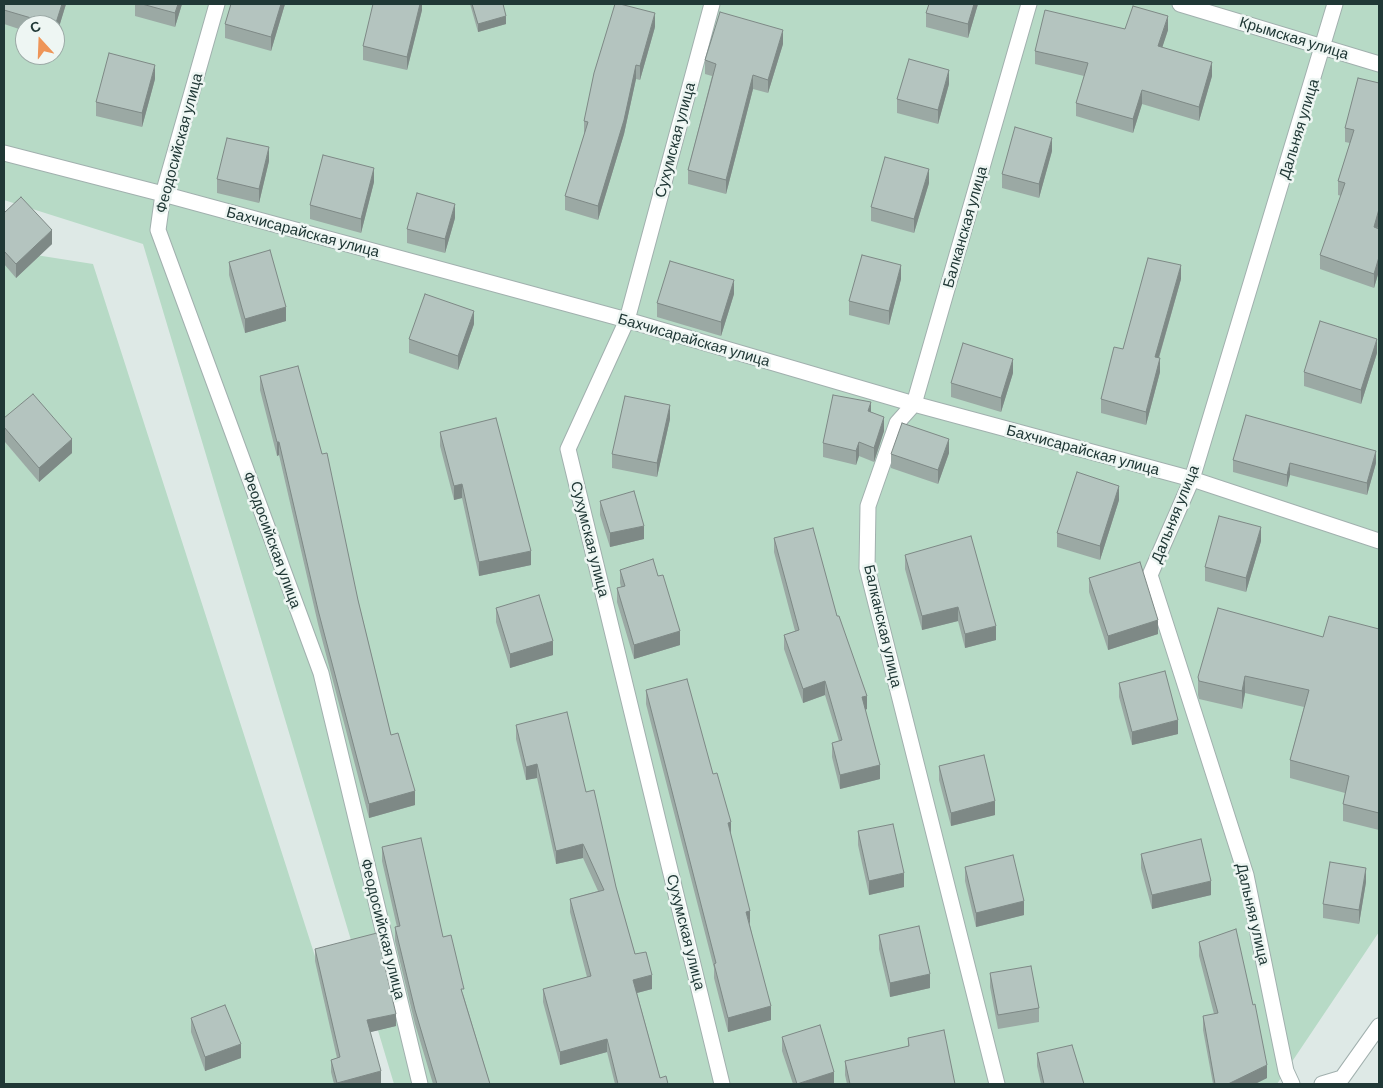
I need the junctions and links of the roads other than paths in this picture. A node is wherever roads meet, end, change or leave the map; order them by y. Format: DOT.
graph roads {
  1 [pos="217,4"];
  2 [pos="712,4"];
  3 [pos="1029,4"];
  4 [pos="1180,4"];
  5 [pos="1335,4"];
  6 [pos="1324,47"];
  7 [pos="1379,64"];
  8 [pos="4,153"];
  9 [pos="163,194"];
  10 [pos="627,320"];
  11 [pos="914,404"];
  12 [pos="1192,479"];
  13 [pos="1379,541"];
  14 [pos="1379,1026"];
  15 [pos="420,1084"];
  16 [pos="722,1084"];
  17 [pos="997,1084"];
  18 [pos="1292,1084"];
  19 [pos="1322,1084"];
  1 -- 9 [label="street, Феодосийская улица"];
  2 -- 10 [label="street, Сухумская улица"];
  3 -- 11 [label="street, Балканская улица"];
  4 -- 6 [label="street, Крымская улица"];
  5 -- 6 [label="street, Дальняя улица"];
  6 -- 7 [label="street, Крымская улица"];
  6 -- 12 [label="street, Дальняя улица"];
  8 -- 9 [label="street, Бахчисарайская улица"];
  9 -- 10 [label="street, Бахчисарайская улица"];
  9 -- 15 [label="street, Феодосийская улица"];
  10 -- 11 [label="street, Бахчисарайская улица"];
  10 -- 16 [label="street, Сухумская улица"];
  11 -- 12 [label="street, Бахчисарайская улица"];
  11 -- 17 [label="street, Балканская улица"];
  12 -- 13 [label="street, Бахчисарайская улица"];
  12 -- 18 [label="street, Дальняя улица"];
  14 -- 19 [label="street"];
}
